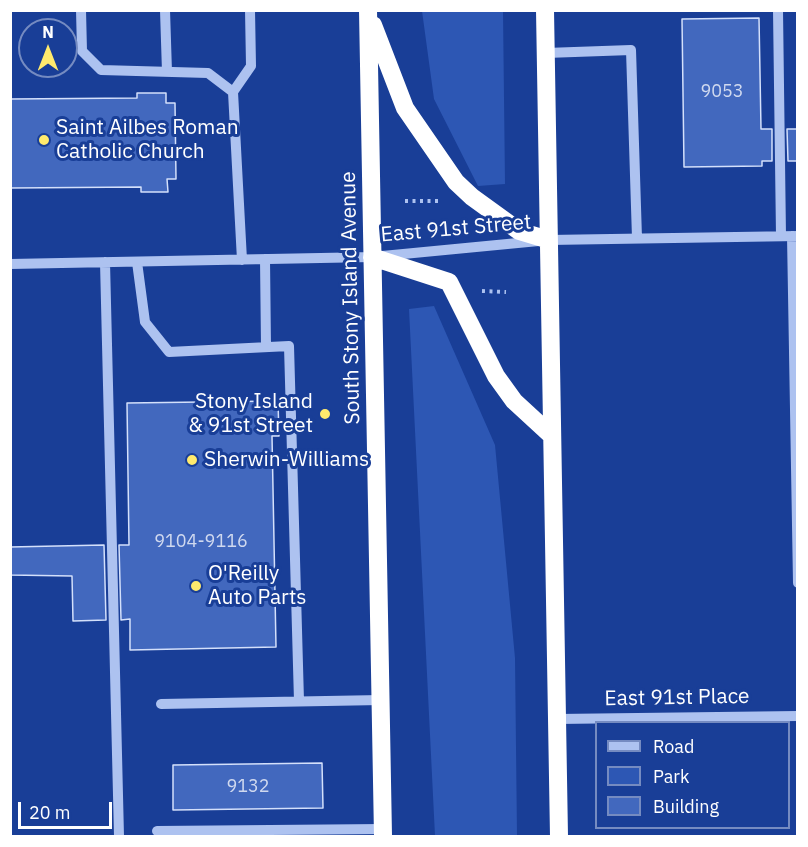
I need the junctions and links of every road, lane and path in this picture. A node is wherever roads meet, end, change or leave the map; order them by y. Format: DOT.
graph roads {
  1 [pos="81,10"];
  2 [pos="165,10"];
  3 [pos="250,10"];
  4 [pos="545,10"];
  5 [pos="778,10"];
  6 [pos="369,13"];
  7 [pos="546,54"];
  8 [pos="167,72"];
  9 [pos="233,92"];
  10 [pos="449,200"];
  11 [pos="405,201"];
  12 [pos="790,236"];
  13 [pos="637,238"];
  14 [pos="549,240"];
  15 [pos="372,257"];
  16 [pos="265,259"];
  17 [pos="242,260"];
  18 [pos="105,262"];
  19 [pos="137,262"];
  20 [pos="10,264"];
  21 [pos="476,291"];
  22 [pos="506,292"];
  23 [pos="267,347"];
  24 [pos="552,436"];
  25 [pos="797,480"];
  26 [pos="798,583"];
  27 [pos="381,700"];
  28 [pos="299,701"];
  29 [pos="161,704"];
  30 [pos="798,716"];
  31 [pos="557,719"];
  32 [pos="157,831"];
  33 [pos="383,833"];
  34 [pos="118,837"];
  35 [pos="559,837"];
  1 -- 8 [label="street"];
  2 -- 8 [label="street"];
  3 -- 9 [label="street"];
  4 -- 7 [label="highway"];
  5 -- 12 [label="street"];
  6 -- 14 [label="highway"];
  6 -- 15 [label="highway, South Stony Island Avenue"];
  7 -- 13 [label="street"];
  7 -- 14 [label="highway"];
  8 -- 9 [label="street"];
  9 -- 17 [label="street"];
  10 -- 11 [label="path"];
  12 -- 13 [label="street, East 91st Street"];
  12 -- 25 [label="street"];
  13 -- 14 [label="street, East 91st Street"];
  14 -- 15 [label="street, East 91st Street"];
  14 -- 24 [label="highway"];
  15 -- 16 [label="street, East 91st Street"];
  15 -- 24 [label="highway"];
  15 -- 27 [label="highway, South Stony Island Avenue"];
  16 -- 17 [label="street, East 91st Street"];
  16 -- 23 [label="street"];
  17 -- 19 [label="street, East 91st Street"];
  18 -- 19 [label="street, East 91st Street"];
  18 -- 20 [label="street, East 91st Street"];
  18 -- 34 [label="street"];
  19 -- 23 [label="street"];
  21 -- 22 [label="path"];
  23 -- 28 [label="street"];
  24 -- 31 [label="highway"];
  25 -- 26 [label="street"];
  27 -- 28 [label="street"];
  27 -- 33 [label="highway, South Stony Island Avenue"];
  28 -- 29 [label="street"];
  30 -- 31 [label="street, East 91st Place"];
  31 -- 35 [label="highway"];
  32 -- 33 [label="street"];
}
